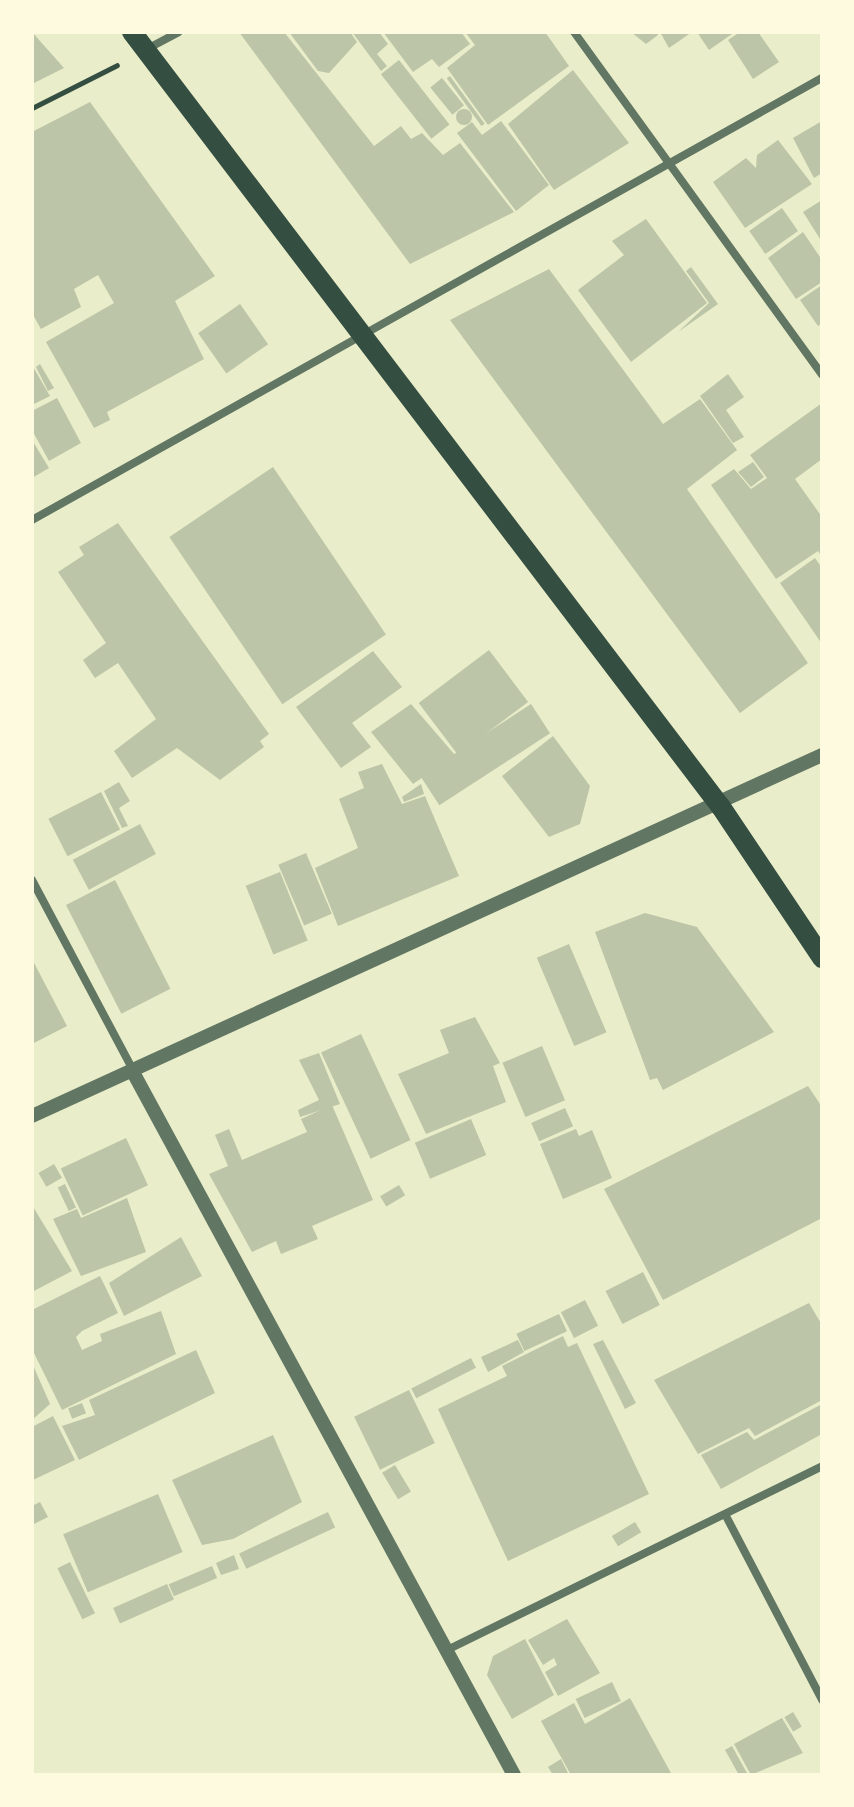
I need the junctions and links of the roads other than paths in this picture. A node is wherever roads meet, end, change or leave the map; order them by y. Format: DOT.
graph roads {
  1 [pos="132,32"];
  2 [pos="179,32"];
  3 [pos="574,32"];
  4 [pos="145,50"];
  5 [pos="822,78"];
  6 [pos="668,166"];
  7 [pos="364,333"];
  8 [pos="822,375"];
  9 [pos="32,520"];
  10 [pos="822,755"];
  11 [pos="721,807"];
  12 [pos="32,880"];
  13 [pos="822,958"];
  14 [pos="134,1074"];
  15 [pos="32,1116"];
  16 [pos="822,1466"];
  17 [pos="726,1516"];
  18 [pos="447,1650"];
  19 [pos="822,1700"];
  20 [pos="514,1775"];
  1 -- 4 [label="main road"];
  2 -- 4 [label="street"];
  3 -- 6 [label="street"];
  4 -- 7 [label="main road"];
  5 -- 6 [label="street"];
  6 -- 7 [label="street"];
  6 -- 8 [label="street"];
  7 -- 9 [label="street"];
  7 -- 11 [label="main road"];
  10 -- 11 [label="street"];
  11 -- 13 [label="main road"];
  11 -- 14 [label="street"];
  12 -- 14 [label="street"];
  14 -- 15 [label="street"];
  14 -- 18 [label="street"];
  16 -- 17 [label="street"];
  17 -- 18 [label="street"];
  17 -- 19 [label="street"];
  18 -- 20 [label="street"];
}
